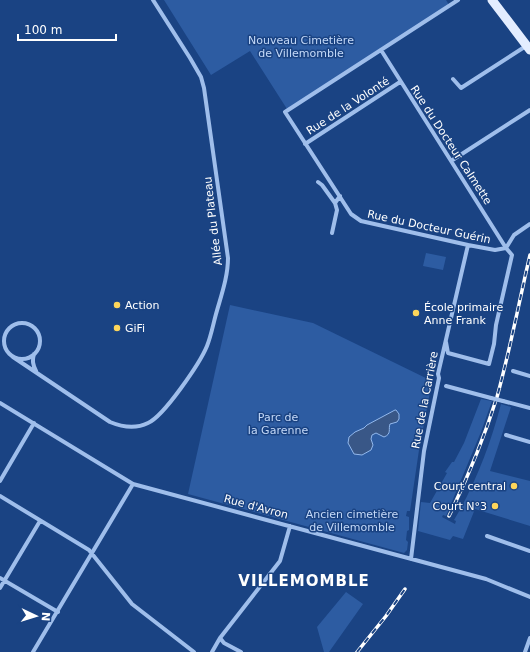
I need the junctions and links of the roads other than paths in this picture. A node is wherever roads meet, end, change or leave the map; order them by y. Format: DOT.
graph roads {
  1 [pos="153,0"];
  2 [pos="458,0"];
  3 [pos="492,0"];
  4 [pos="451,2"];
  5 [pos="529,44"];
  6 [pos="381,50"];
  7 [pos="453,79"];
  8 [pos="400,82"];
  9 [pos="530,110"];
  10 [pos="305,144"];
  11 [pos="451,161"];
  12 [pos="318,182"];
  13 [pos="340,196"];
  14 [pos="335,203"];
  15 [pos="530,224"];
  16 [pos="332,233"];
  17 [pos="468,245"];
  18 [pos="506,248"];
  19 [pos="446,342"];
  20 [pos="34,354"];
  21 [pos="13,357"];
  22 [pos="514,371"];
  23 [pos="36,372"];
  24 [pos="530,375"];
  25 [pos="446,386"];
  26 [pos="0,403"];
  27 [pos="530,408"];
  28 [pos="34,423"];
  29 [pos="506,436"];
  30 [pos="530,442"];
  31 [pos="0,481"];
  32 [pos="133,484"];
  33 [pos="0,496"];
  34 [pos="40,521"];
  35 [pos="290,526"];
  36 [pos="488,536"];
  37 [pos="530,551"];
  38 [pos="92,554"];
  39 [pos="411,559"];
  40 [pos="0,578"];
  41 [pos="4,581"];
  42 [pos="0,588"];
  43 [pos="530,597"];
  44 [pos="58,612"];
  45 [pos="220,638"];
  46 [pos="530,638"];
  47 [pos="33,652"];
  48 [pos="194,652"];
  49 [pos="212,652"];
  50 [pos="242,652"];
  51 [pos="525,652"];
  1 -- 23 [label="street, Allée du Plateau"];
  2 -- 4 [label="street"];
  3 -- 5 [label="main road"];
  4 -- 6 [label="street"];
  5 -- 7 [label="street"];
  6 -- 8 [label="street, Rue du Docteur Calmette"];
  6 -- 10 [label="street, Rue du Docteur Guérin"];
  8 -- 10 [label="street, Rue de la Volonté"];
  8 -- 11 [label="street, Rue du Docteur Calmette"];
  9 -- 11 [label="street"];
  10 -- 13 [label="street, Rue du Docteur Guérin"];
  11 -- 18 [label="street, Rue du Docteur Calmette"];
  12 -- 14 [label="street"];
  13 -- 14 [label="street"];
  13 -- 17 [label="street, Rue du Docteur Guérin"];
  14 -- 16 [label="street"];
  15 -- 18 [label="street"];
  17 -- 18 [label="street, Rue du Docteur Guérin"];
  17 -- 19 [label="street, Rue de la Carrière"];
  18 -- 19 [label="street"];
  19 -- 39 [label="street, Rue de la Carrière"];
  20 -- 21 [label="street"];
  20 -- 21 [label="street"];
  20 -- 23 [label="street"];
  21 -- 23 [label="street, Allée du Plateau"];
  22 -- 24 [label="street"];
  25 -- 27 [label="street, bridge"];
  26 -- 28 [label="street, Rue d'Avron"];
  28 -- 31 [label="street"];
  28 -- 32 [label="street, Rue d'Avron"];
  29 -- 30 [label="street"];
  32 -- 35 [label="street, Rue d'Avron"];
  32 -- 38 [label="street"];
  33 -- 34 [label="street"];
  34 -- 38 [label="street"];
  34 -- 41 [label="street"];
  35 -- 39 [label="street, Rue d'Avron"];
  35 -- 45 [label="street"];
  36 -- 37 [label="street"];
  38 -- 44 [label="street"];
  38 -- 48 [label="street"];
  39 -- 43 [label="street, Rue d'Avron"];
  40 -- 41 [label="street"];
  41 -- 42 [label="street"];
  41 -- 44 [label="street"];
  44 -- 47 [label="street"];
  45 -- 49 [label="street"];
  45 -- 50 [label="street"];
  46 -- 51 [label="street"];
}
